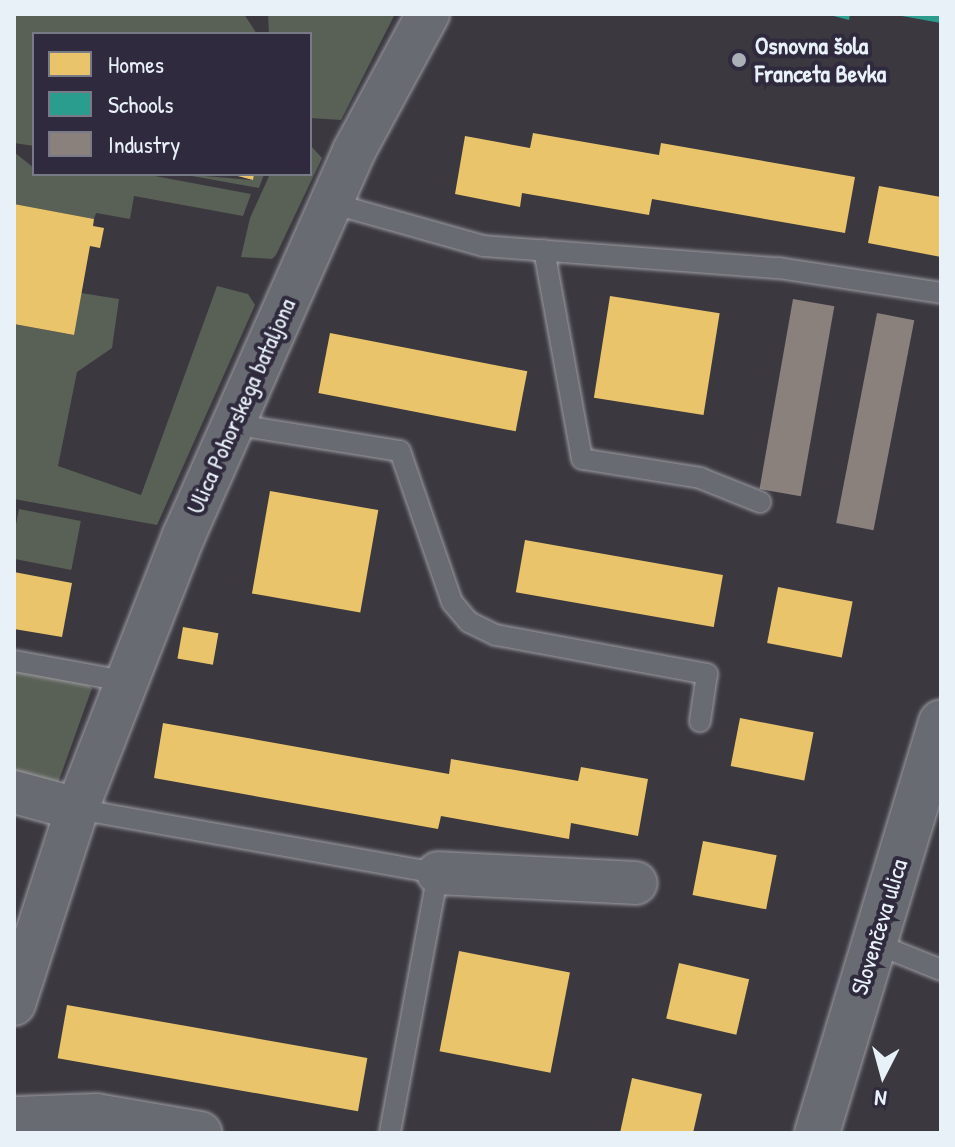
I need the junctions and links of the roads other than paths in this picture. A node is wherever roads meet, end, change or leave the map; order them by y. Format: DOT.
graph roads {
  1 [pos="429,15"];
  2 [pos="331,203"];
  3 [pos="544,250"];
  4 [pos="941,293"];
  5 [pos="231,424"];
  6 [pos="760,502"];
  7 [pos="14,661"];
  8 [pos="124,681"];
  9 [pos="700,721"];
  10 [pos="941,722"];
  11 [pos="14,792"];
  12 [pos="77,809"];
  13 [pos="438,873"];
  14 [pos="636,883"];
  15 [pos="874,943"];
  16 [pos="941,970"];
  17 [pos="14,1004"];
  18 [pos="14,1118"];
  19 [pos="200,1133"];
  20 [pos="390,1133"];
  21 [pos="817,1133"];
  1 -- 2 [label="street, Ulica Pohorskega bataljona"];
  2 -- 3 [label="lane"];
  2 -- 5 [label="street, Ulica Pohorskega bataljona"];
  3 -- 4 [label="lane"];
  3 -- 6 [label="lane"];
  5 -- 8 [label="street, Ulica Pohorskega bataljona"];
  5 -- 9 [label="lane"];
  7 -- 8 [label="lane"];
  8 -- 12 [label="street, Ulica Pohorskega bataljona"];
  10 -- 15 [label="street, Slovenčeva ulica"];
  11 -- 12 [label="street"];
  12 -- 13 [label="lane"];
  12 -- 17 [label="street, Ulica Pohorskega bataljona"];
  13 -- 14 [label="street"];
  13 -- 20 [label="lane"];
  15 -- 16 [label="lane"];
  15 -- 21 [label="street, Slovenčeva ulica"];
  18 -- 19 [label="street"];
}
